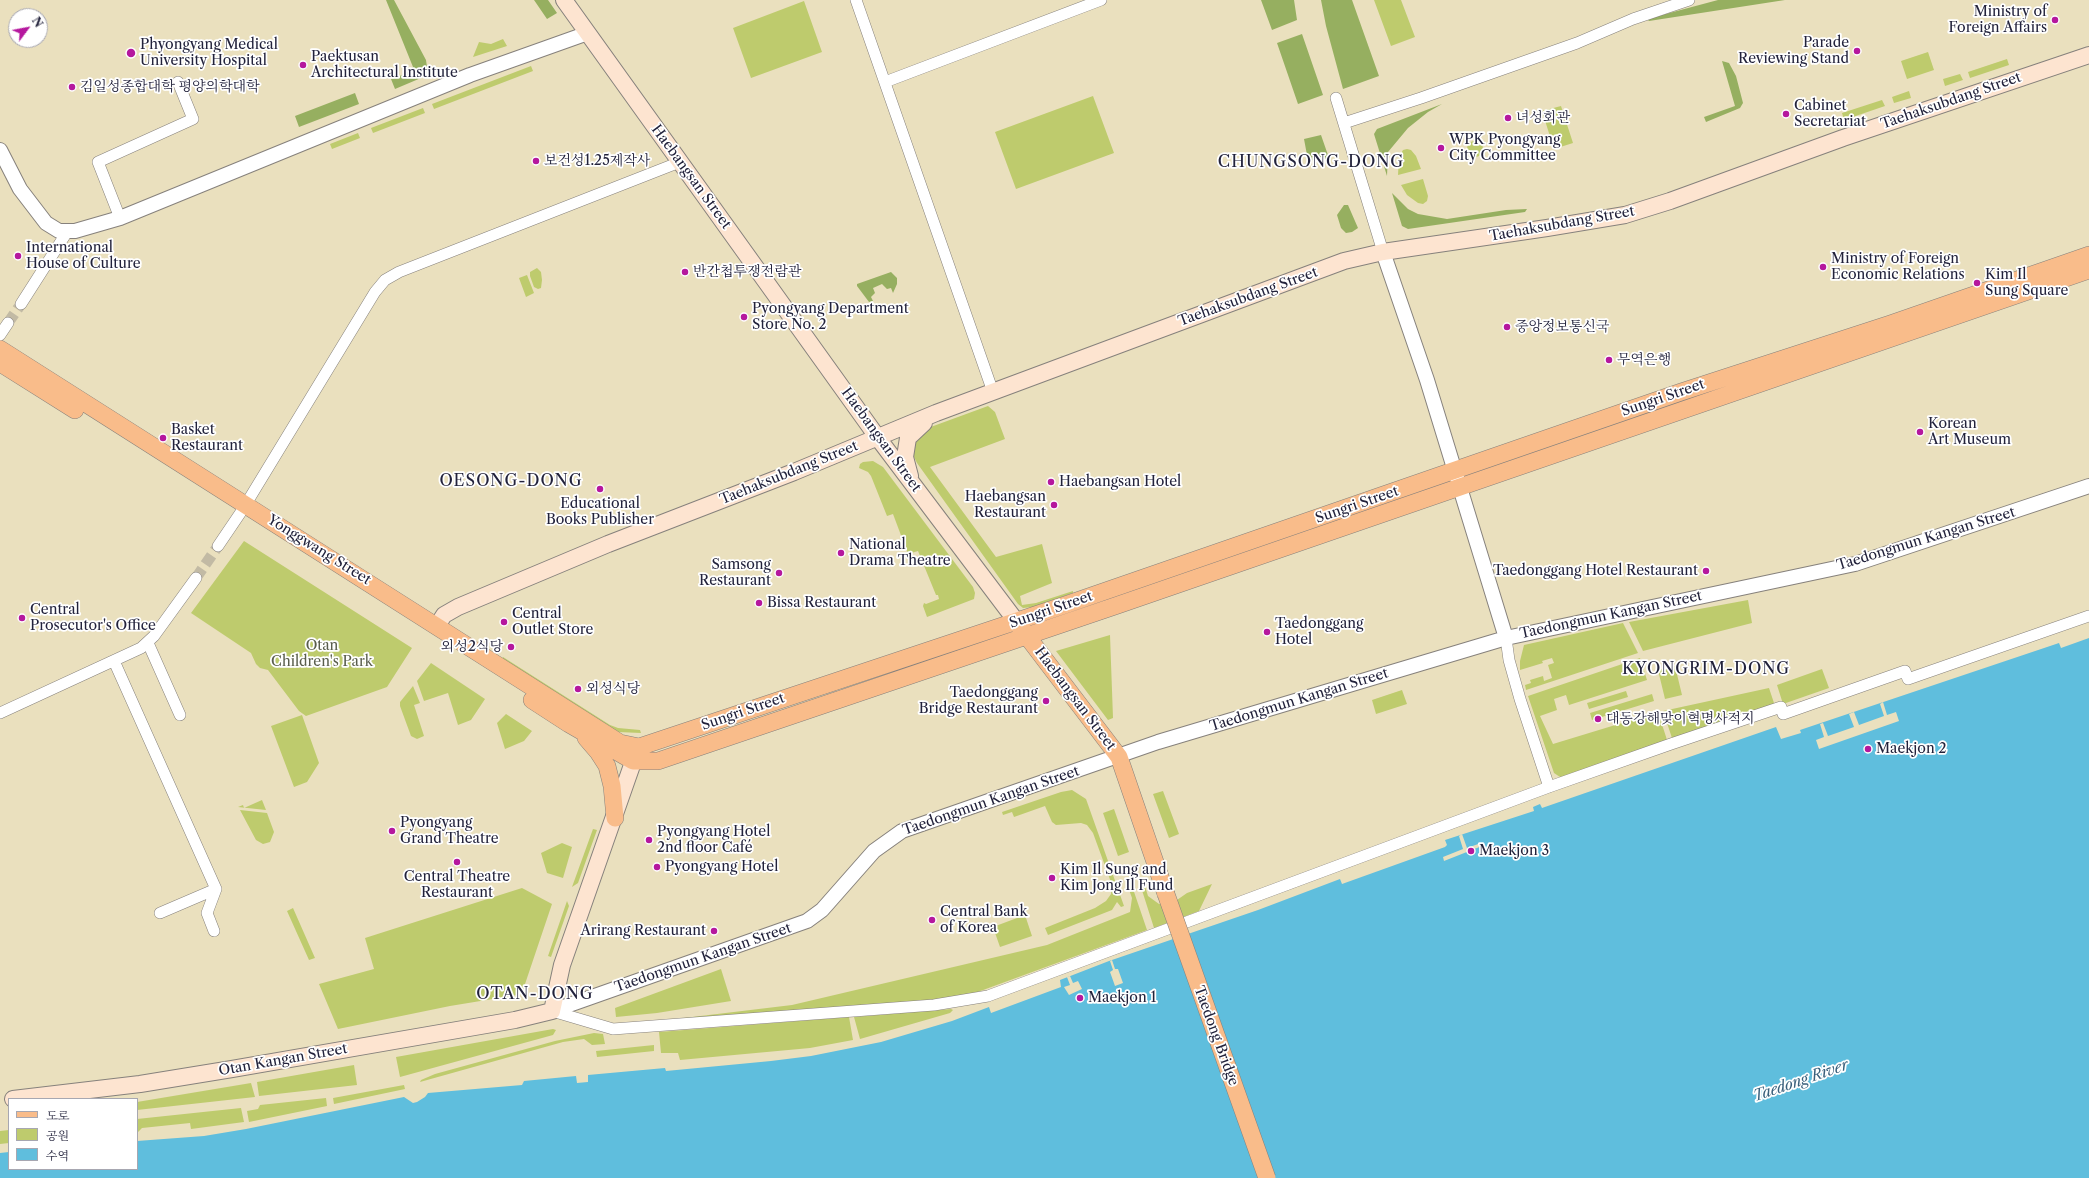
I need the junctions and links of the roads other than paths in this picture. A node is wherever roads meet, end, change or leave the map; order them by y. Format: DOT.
graph roads {
  1 [pos="564,0"];
  2 [pos="856,0"];
  3 [pos="1101,0"];
  4 [pos="1689,0"];
  5 [pos="588,33"];
  6 [pos="2089,54"];
  7 [pos="178,82"];
  8 [pos="885,82"];
  9 [pos="1336,98"];
  10 [pos="1344,122"];
  11 [pos="0,150"];
  12 [pos="680,162"];
  13 [pos="120,218"];
  14 [pos="67,232"];
  15 [pos="1383,252"];
  16 [pos="2089,255"];
  17 [pos="2089,270"];
  18 [pos="21,304"];
  19 [pos="8,323"];
  20 [pos="0,335"];
  21 [pos="0,349"];
  22 [pos="0,363"];
  23 [pos="993,392"];
  24 [pos="936,414"];
  25 [pos="878,438"];
  26 [pos="1458,479"];
  27 [pos="911,481"];
  28 [pos="2089,486"];
  29 [pos="243,508"];
  30 [pos="218,546"];
  31 [pos="196,578"];
  32 [pos="2089,616"];
  33 [pos="437,626"];
  34 [pos="1021,628"];
  35 [pos="1506,638"];
  36 [pos="148,643"];
  37 [pos="114,661"];
  38 [pos="0,713"];
  39 [pos="180,715"];
  40 [pos="569,724"];
  41 [pos="636,754"];
  42 [pos="1119,757"];
  43 [pos="1549,787"];
  44 [pos="615,818"];
  45 [pos="216,889"];
  46 [pos="1166,894"];
  47 [pos="160,914"];
  48 [pos="214,931"];
  49 [pos="552,1011"];
  50 [pos="21,1098"];
  51 [pos="1267,1178"];
  1 -- 5 [label="main road, Haebangsan Street"];
  2 -- 8 [label="street"];
  3 -- 8 [label="street"];
  4 -- 10 [label="street"];
  5 -- 12 [label="main road, Haebangsan Street"];
  5 -- 13 [label="street"];
  6 -- 15 [label="main road, Taehaksubdang Street"];
  7 -- 13 [label="street"];
  8 -- 23 [label="street"];
  9 -- 10 [label="street"];
  10 -- 15 [label="street"];
  11 -- 14 [label="street"];
  12 -- 25 [label="main road, Haebangsan Street"];
  12 -- 29 [label="street"];
  13 -- 14 [label="street"];
  14 -- 18 [label="street"];
  15 -- 23 [label="main road, Taehaksubdang Street"];
  15 -- 26 [label="street"];
  16 -- 26 [label="main road, Sungri Street"];
  17 -- 26 [label="main road, Sungri Street"];
  19 -- 20 [label="street"];
  21 -- 29 [label="main road, Yonggwang Street"];
  22 -- 29 [label="main road, Yonggwang Street"];
  23 -- 24 [label="main road, Taehaksubdang Street"];
  24 -- 25 [label="main road, Taehaksubdang Street"];
  24 -- 27 [label="main road"];
  25 -- 27 [label="main road, Haebangsan Street"];
  25 -- 33 [label="main road, Taehaksubdang Street"];
  26 -- 34 [label="main road, Sungri Street"];
  26 -- 35 [label="street"];
  27 -- 34 [label="main road, Haebangsan Street"];
  28 -- 35 [label="street, Taedongmun Kangan Street"];
  29 -- 30 [label="street"];
  29 -- 33 [label="main road, Yonggwang Street"];
  29 -- 40 [label="main road, Yonggwang Street"];
  31 -- 36 [label="street"];
  32 -- 43 [label="street"];
  33 -- 41 [label="main road, Yonggwang Street"];
  34 -- 41 [label="main road, Sungri Street"];
  34 -- 42 [label="main road, Haebangsan Street"];
  35 -- 42 [label="street, Taedongmun Kangan Street"];
  35 -- 43 [label="street"];
  36 -- 37 [label="street"];
  36 -- 39 [label="street"];
  37 -- 38 [label="street"];
  37 -- 45 [label="street"];
  40 -- 41 [label="main road, Yonggwang Street"];
  40 -- 44 [label="main road"];
  41 -- 44 [label="main road"];
  42 -- 46 [label="main road, Haebangsan Street"];
  42 -- 49 [label="street, Taedongmun Kangan Street"];
  43 -- 49 [label="street"];
  44 -- 49 [label="main road"];
  45 -- 47 [label="street"];
  45 -- 48 [label="street"];
  46 -- 51 [label="main road, Taedong Bridge, bridge"];
  49 -- 50 [label="main road, Otan Kangan Street"];
}
